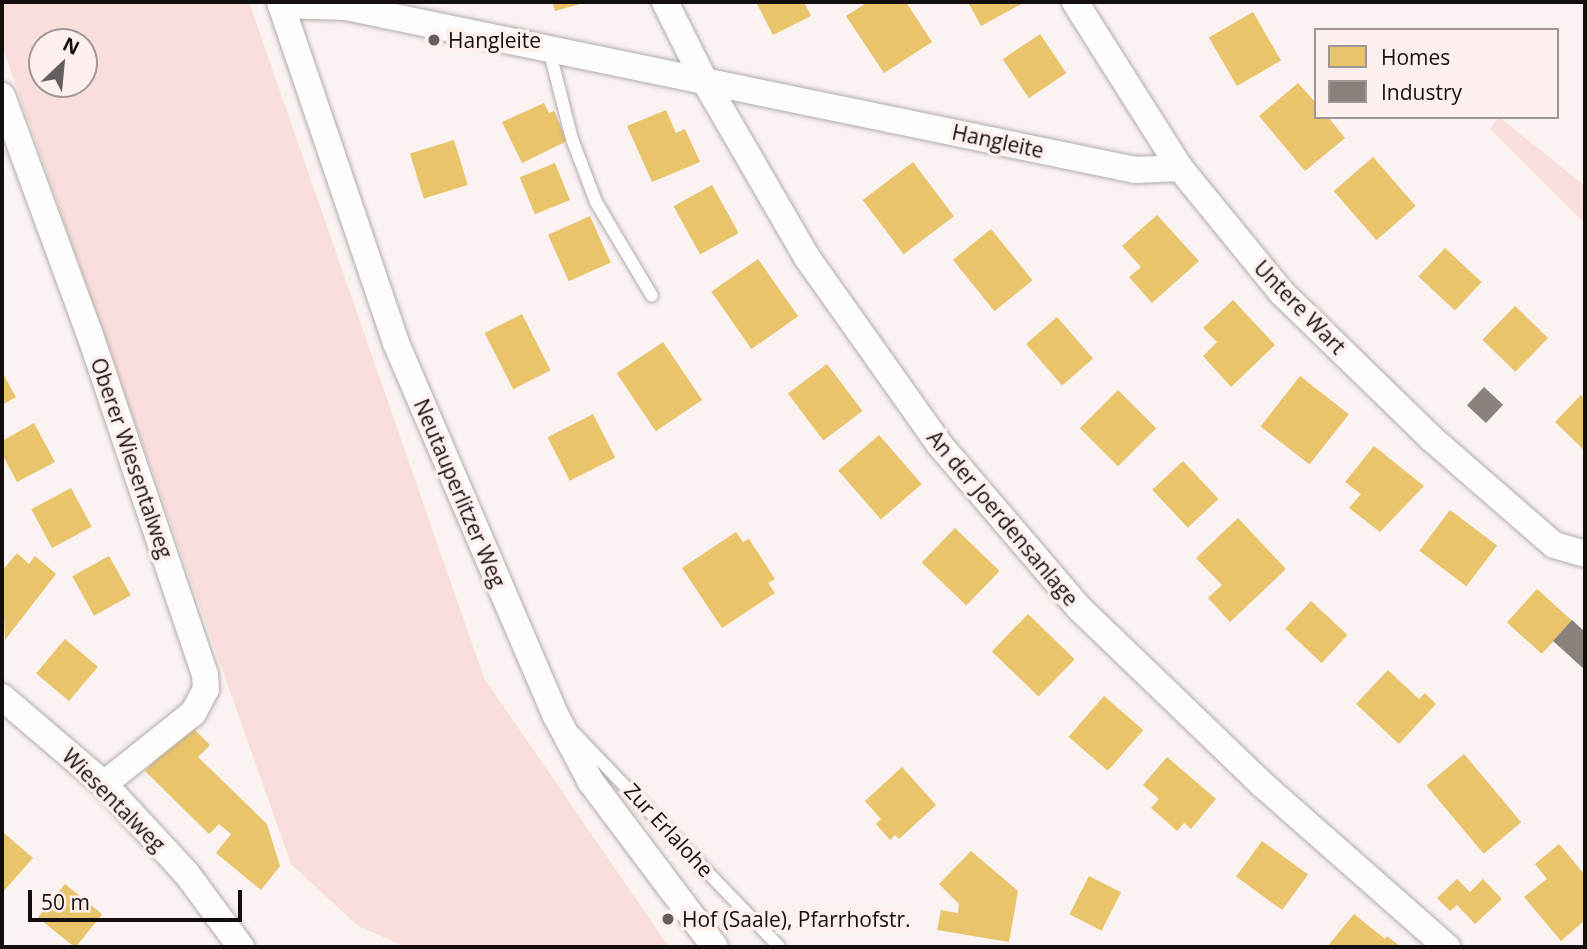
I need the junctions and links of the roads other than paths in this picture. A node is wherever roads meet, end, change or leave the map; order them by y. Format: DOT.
graph roads {
  1 [pos="665,2"];
  2 [pos="1075,2"];
  3 [pos="280,3"];
  4 [pos="549,48"];
  5 [pos="703,78"];
  6 [pos="2,96"];
  7 [pos="1180,168"];
  8 [pos="652,296"];
  9 [pos="1585,554"];
  10 [pos="2,697"];
  11 [pos="556,716"];
  12 [pos="104,784"];
  13 [pos="241,947"];
  14 [pos="715,947"];
  15 [pos="779,947"];
  16 [pos="1447,947"];
  1 -- 5 [label="street, An der Joerdensanlage"];
  2 -- 7 [label="street, Untere Wart"];
  3 -- 4 [label="street, Hangleite"];
  3 -- 11 [label="street, Neutauperlitzer Weg"];
  4 -- 5 [label="street, Hangleite"];
  4 -- 8 [label="lane"];
  5 -- 7 [label="street, Hangleite"];
  5 -- 16 [label="street, An der Joerdensanlage"];
  6 -- 12 [label="street, Oberer Wiesentalweg"];
  7 -- 9 [label="street, Untere Wart"];
  10 -- 12 [label="street, Wiesentalweg"];
  11 -- 14 [label="street, Neutauperlitzer Weg"];
  11 -- 15 [label="lane, Zur Erlalohe"];
  12 -- 13 [label="street, Wiesentalweg"];
}
